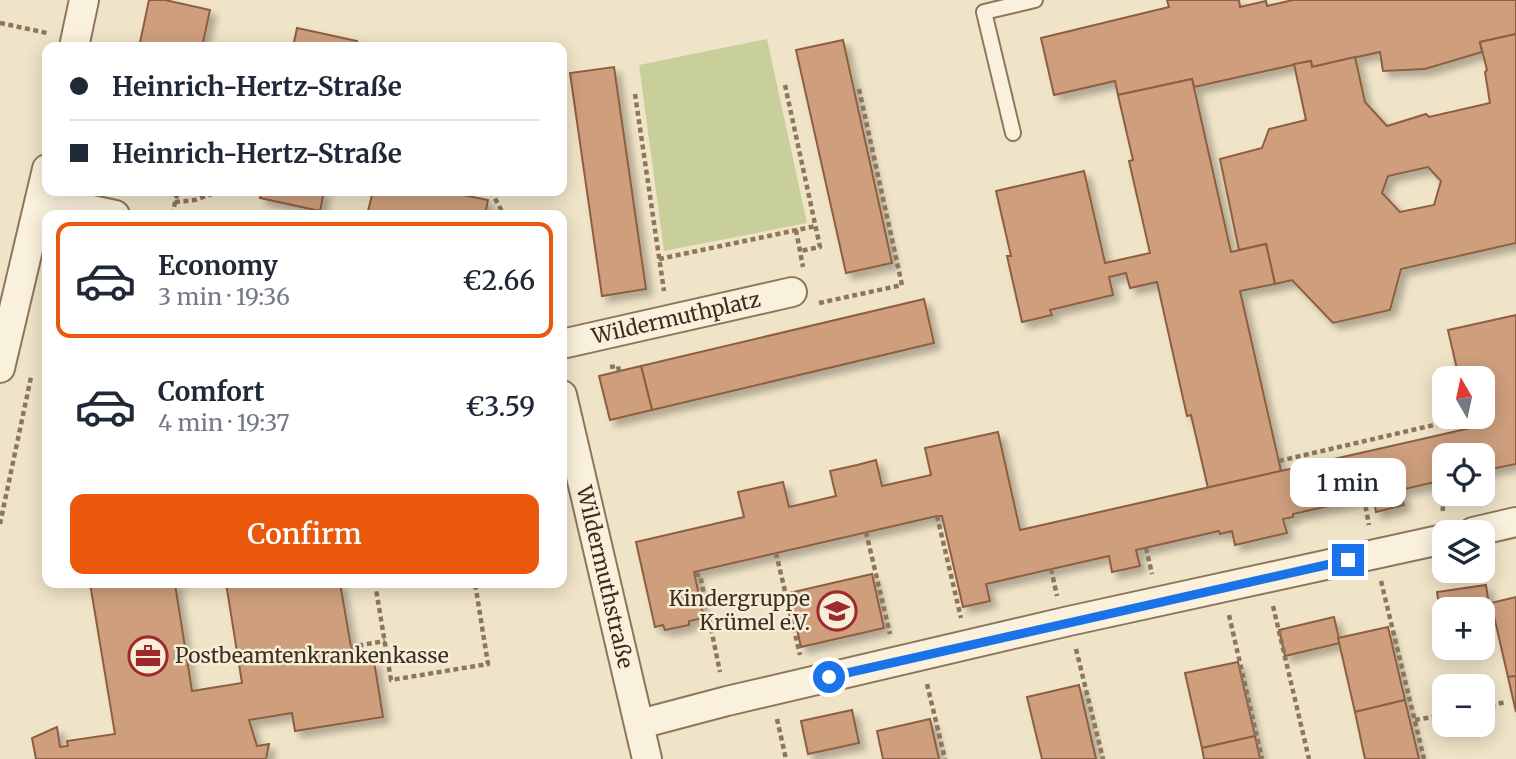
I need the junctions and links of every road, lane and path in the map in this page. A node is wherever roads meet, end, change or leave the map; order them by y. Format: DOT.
graph roads {
  1 [pos="84,0"];
  2 [pos="1035,0"];
  3 [pos="0,23"];
  4 [pos="71,42"];
  5 [pos="75,42"];
  6 [pos="785,85"];
  7 [pos="859,89"];
  8 [pos="635,94"];
  9 [pos="1013,133"];
  10 [pos="42,195"];
  11 [pos="177,196"];
  12 [pos="206,196"];
  13 [pos="41,200"];
  14 [pos="175,202"];
  15 [pos="90,210"];
  16 [pos="173,210"];
  17 [pos="816,226"];
  18 [pos="800,251"];
  19 [pos="659,259"];
  20 [pos="801,299"];
  21 [pos="668,319"];
  22 [pos="567,343"];
  23 [pos="610,367"];
  24 [pos="0,368"];
  25 [pos="33,371"];
  26 [pos="619,371"];
  27 [pos="567,416"];
  28 [pos="1432,425"];
  29 [pos="1279,461"];
  30 [pos="1364,498"];
  31 [pos="937,516"];
  32 [pos="1516,523"];
  33 [pos="0,524"];
  34 [pos="1495,527"];
  35 [pos="866,532"];
  36 [pos="1432,542"];
  37 [pos="776,553"];
  38 [pos="1375,554"];
  39 [pos="695,575"];
  40 [pos="1267,578"];
  41 [pos="1223,587"];
  42 [pos="376,588"];
  43 [pos="476,588"];
  44 [pos="1069,621"];
  45 [pos="385,641"];
  46 [pos="968,645"];
  47 [pos="351,647"];
  48 [pos="909,659"];
  49 [pos="806,683"];
  50 [pos="771,691"];
  51 [pos="727,701"];
  52 [pos="1506,702"];
  53 [pos="1495,704"];
  54 [pos="1432,717"];
  55 [pos="1415,720"];
  56 [pos="640,724"];
  57 [pos="647,759"];
  58 [pos="786,759"];
  59 [pos="944,759"];
  60 [pos="1102,759"];
  61 [pos="1262,759"];
  62 [pos="1309,759"];
  63 [pos="1424,759"];
  1 -- 5 [label="street"];
  2 -- 9 [label="lane"];
  3 -- 4 [label="path"];
  6 -- 17 [label="path"];
  7 -- 20 [label="path"];
  8 -- 19 [label="path"];
  10 -- 13 [label="street"];
  11 -- 14 [label="path"];
  12 -- 14 [label="path"];
  13 -- 15 [label="street"];
  13 -- 24 [label="street"];
  14 -- 16 [label="path"];
  17 -- 18 [label="path"];
  17 -- 19 [label="path"];
  19 -- 21 [label="path"];
  20 -- 21 [label="street, Wildermuthplatz"];
  21 -- 22 [label="street, Wildermuthplatz"];
  23 -- 26 [label="path"];
  25 -- 33 [label="path"];
  27 -- 56 [label="street, Wildermuthstraße"];
  28 -- 29 [label="path"];
  30 -- 38 [label="path"];
  31 -- 46 [label="path"];
  32 -- 34 [label="street"];
  35 -- 48 [label="path"];
  36 -- 38 [label="street"];
  37 -- 49 [label="path"];
  38 -- 40 [label="street"];
  38 -- 55 [label="path"];
  39 -- 51 [label="path"];
  40 -- 41 [label="street"];
  40 -- 62 [label="path"];
  41 -- 44 [label="street"];
  41 -- 61 [label="path"];
  42 -- 45 [label="path"];
  43 -- 45 [label="path"];
  44 -- 46 [label="street"];
  44 -- 60 [label="path"];
  45 -- 47 [label="path"];
  46 -- 48 [label="street"];
  48 -- 49 [label="street"];
  48 -- 59 [label="path"];
  49 -- 50 [label="street"];
  50 -- 51 [label="street"];
  50 -- 58 [label="path"];
  51 -- 56 [label="street"];
  52 -- 53 [label="path"];
  54 -- 55 [label="path"];
  55 -- 63 [label="path"];
  56 -- 57 [label="street, Wildermuthstraße"];
}
